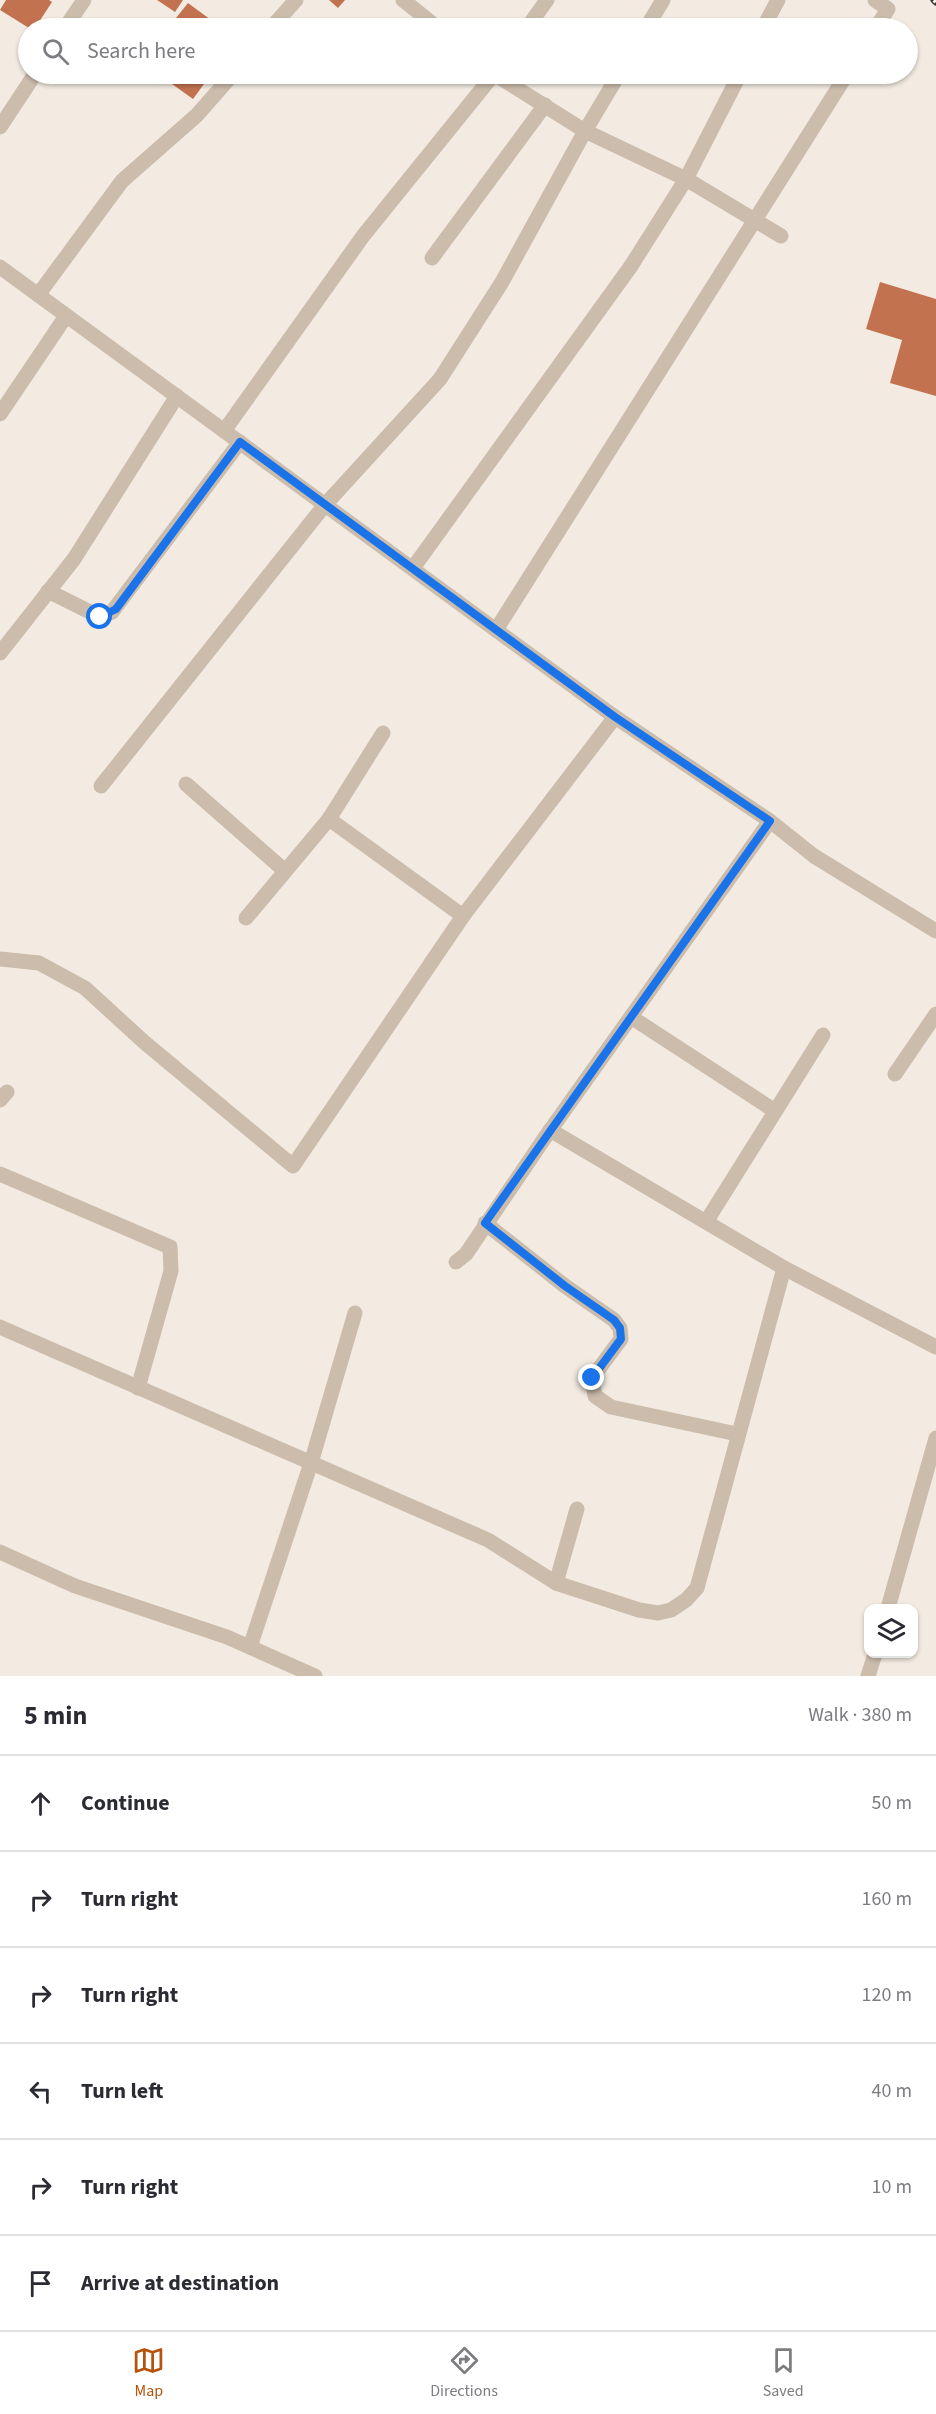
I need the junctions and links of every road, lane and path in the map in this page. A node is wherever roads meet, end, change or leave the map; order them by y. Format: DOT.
graph roads {
  1 [pos="296,0"];
  2 [pos="403,0"];
  3 [pos="548,0"];
  4 [pos="663,0"];
  5 [pos="778,0"];
  6 [pos="875,0"];
  7 [pos="82,1"];
  8 [pos="71,18"];
  9 [pos="280,18"];
  10 [pos="426,18"];
  11 [pos="534,18"];
  12 [pos="652,18"];
  13 [pos="768,18"];
  14 [pos="882,18"];
  15 [pos="28,84"];
  16 [pos="224,84"];
  17 [pos="486,84"];
  18 [pos="510,84"];
  19 [pos="613,84"];
  20 [pos="735,84"];
  21 [pos="840,84"];
  22 [pos="545,105"];
  23 [pos="0,127"];
  24 [pos="585,131"];
  25 [pos="687,179"];
  26 [pos="752,220"];
  27 [pos="781,236"];
  28 [pos="432,258"];
  29 [pos="0,267"];
  30 [pos="38,295"];
  31 [pos="66,316"];
  32 [pos="177,396"];
  33 [pos="0,414"];
  34 [pos="224,430"];
  35 [pos="240,442"];
  36 [pos="324,506"];
  37 [pos="413,568"];
  38 [pos="48,591"];
  39 [pos="496,630"];
  40 [pos="0,653"];
  41 [pos="615,717"];
  42 [pos="384,733"];
  43 [pos="186,784"];
  44 [pos="101,786"];
  45 [pos="329,819"];
  46 [pos="770,821"];
  47 [pos="285,871"];
  48 [pos="463,916"];
  49 [pos="246,918"];
  50 [pos="936,931"];
  51 [pos="0,959"];
  52 [pos="936,1014"];
  53 [pos="631,1017"];
  54 [pos="822,1035"];
  55 [pos="895,1074"];
  56 [pos="775,1111"];
  57 [pos="550,1130"];
  58 [pos="0,1174"];
  59 [pos="706,1222"];
  60 [pos="485,1223"];
  61 [pos="456,1262"];
  62 [pos="784,1268"];
  63 [pos="355,1313"];
  64 [pos="0,1328"];
  65 [pos="936,1347"];
  66 [pos="138,1388"];
  67 [pos="737,1434"];
  68 [pos="935,1444"];
  69 [pos="311,1463"];
  70 [pos="577,1509"];
  71 [pos="0,1553"];
  72 [pos="556,1583"];
  73 [pos="889,1604"];
  74 [pos="250,1647"];
  75 [pos="873,1658"];
  76 [pos="315,1676"];
  77 [pos="868,1676"];
  1 -- 9 [label="street"];
  2 -- 10 [label="street"];
  3 -- 11 [label="street"];
  4 -- 12 [label="street"];
  5 -- 13 [label="street"];
  6 -- 14 [label="street"];
  7 -- 8 [label="street"];
  15 -- 23 [label="street"];
  16 -- 30 [label="street"];
  17 -- 34 [label="street"];
  18 -- 22 [label="street"];
  19 -- 24 [label="street"];
  20 -- 25 [label="street"];
  21 -- 26 [label="street"];
  22 -- 24 [label="street"];
  22 -- 28 [label="street"];
  24 -- 25 [label="street"];
  24 -- 36 [label="street"];
  25 -- 26 [label="street"];
  25 -- 37 [label="street"];
  26 -- 27 [label="street"];
  26 -- 39 [label="street"];
  29 -- 30 [label="street"];
  30 -- 31 [label="street"];
  31 -- 32 [label="street"];
  31 -- 33 [label="street"];
  32 -- 34 [label="street"];
  32 -- 38 [label="street"];
  34 -- 35 [label="street"];
  35 -- 36 [label="street"];
  35 -- 38 [label="street"];
  36 -- 37 [label="street"];
  36 -- 44 [label="street"];
  37 -- 39 [label="street"];
  38 -- 40 [label="street"];
  39 -- 41 [label="street"];
  41 -- 46 [label="street"];
  41 -- 48 [label="street"];
  42 -- 45 [label="street"];
  43 -- 47 [label="street"];
  45 -- 47 [label="street"];
  45 -- 48 [label="street"];
  46 -- 50 [label="street"];
  46 -- 53 [label="street"];
  47 -- 49 [label="street"];
  48 -- 51 [label="street"];
  52 -- 55 [label="street"];
  53 -- 56 [label="street"];
  53 -- 57 [label="street"];
  54 -- 56 [label="street"];
  56 -- 59 [label="street"];
  57 -- 59 [label="street"];
  57 -- 60 [label="street"];
  58 -- 66 [label="street"];
  59 -- 62 [label="street"];
  60 -- 61 [label="street"];
  60 -- 67 [label="street"];
  62 -- 65 [label="street"];
  62 -- 67 [label="street"];
  63 -- 69 [label="street"];
  64 -- 66 [label="street"];
  66 -- 69 [label="street"];
  67 -- 72 [label="street"];
  68 -- 73 [label="street"];
  69 -- 72 [label="street"];
  69 -- 74 [label="street"];
  70 -- 72 [label="street"];
  71 -- 74 [label="street"];
  74 -- 76 [label="street"];
  75 -- 77 [label="street"];
}
